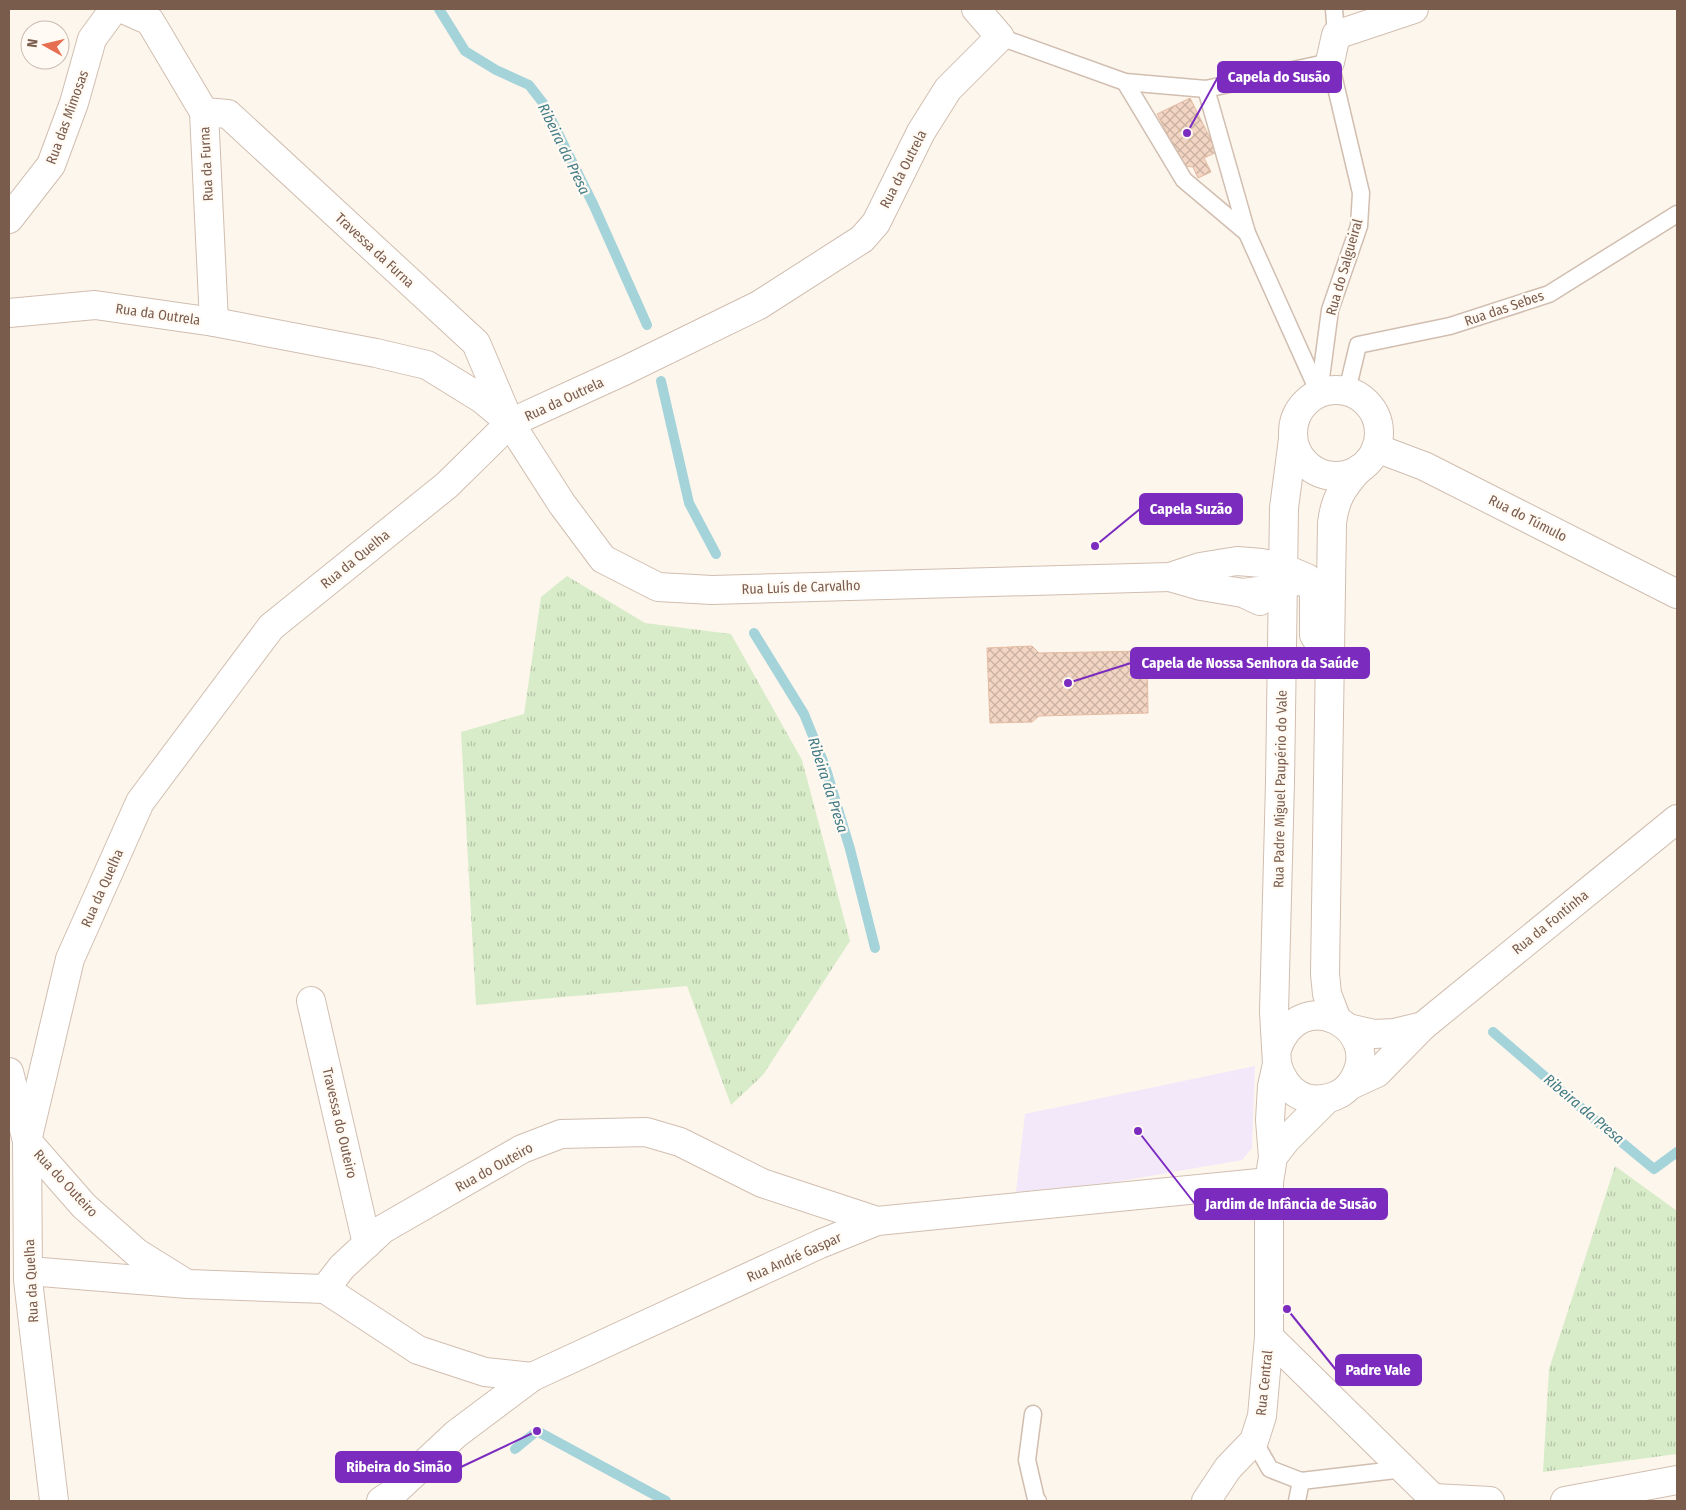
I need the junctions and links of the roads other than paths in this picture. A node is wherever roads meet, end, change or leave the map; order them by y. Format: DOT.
graph roads {
  1 [pos="114,9"];
  2 [pos="123,9"];
  3 [pos="976,9"];
  4 [pos="1414,9"];
  5 [pos="1335,22"];
  6 [pos="1000,37"];
  7 [pos="1330,62"];
  8 [pos="1125,82"];
  9 [pos="1206,90"];
  10 [pos="204,112"];
  11 [pos="1677,214"];
  12 [pos="9,219"];
  13 [pos="1247,233"];
  14 [pos="9,313"];
  15 [pos="214,322"];
  16 [pos="1347,391"];
  17 [pos="1319,393"];
  18 [pos="510,423"];
  19 [pos="1293,439"];
  20 [pos="1376,448"];
  21 [pos="1359,469"];
  22 [pos="1339,494"];
  23 [pos="1284,526"];
  24 [pos="1236,562"];
  25 [pos="1170,577"];
  26 [pos="1291,577"];
  27 [pos="1243,593"];
  28 [pos="1677,594"];
  29 [pos="1283,622"];
  30 [pos="1330,661"];
  31 [pos="1677,819"];
  32 [pos="312,1001"];
  33 [pos="1342,1024"];
  34 [pos="1423,1026"];
  35 [pos="1277,1056"];
  36 [pos="9,1072"];
  37 [pos="1350,1085"];
  38 [pos="1326,1099"];
  39 [pos="27,1141"];
  40 [pos="1271,1170"];
  41 [pos="18,1186"];
  42 [pos="877,1221"];
  43 [pos="367,1244"];
  44 [pos="28,1271"];
  45 [pos="188,1284"];
  46 [pos="325,1290"];
  47 [pos="1269,1337"];
  48 [pos="532,1377"];
  49 [pos="1033,1414"];
  50 [pos="1254,1441"];
  51 [pos="1404,1469"];
  52 [pos="1677,1480"];
  53 [pos="1301,1481"];
  54 [pos="1433,1499"];
  55 [pos="54,1501"];
  56 [pos="381,1501"];
  57 [pos="1038,1501"];
  58 [pos="1206,1501"];
  59 [pos="1297,1501"];
  60 [pos="1490,1501"];
  61 [pos="1564,1501"];
  1 -- 12 [label="street, Rua das Mimosas"];
  2 -- 10 [label="street, Rua da Furna"];
  3 -- 6 [label="street"];
  4 -- 5 [label="street"];
  5 -- 7 [label="street"];
  6 -- 8 [label="lane"];
  6 -- 18 [label="street, Rua da Outrela"];
  7 -- 9 [label="lane"];
  7 -- 17 [label="lane, Rua do Salgueiral"];
  8 -- 9 [label="lane"];
  8 -- 13 [label="lane"];
  9 -- 13 [label="lane"];
  10 -- 15 [label="street, Rua da Furna"];
  10 -- 18 [label="street, Travessa da Furna"];
  11 -- 16 [label="lane, Rua das Sebes"];
  13 -- 17 [label="lane"];
  14 -- 15 [label="street, Rua da Outrela"];
  15 -- 18 [label="street, Rua da Outrela"];
  16 -- 17 [label="street"];
  16 -- 20 [label="street"];
  17 -- 19 [label="street, Rua Padre Miguel Paupério do Vale"];
  18 -- 25 [label="street, Rua Luís de Carvalho"];
  18 -- 39 [label="street, Rua da Quelha"];
  19 -- 21 [label="street"];
  19 -- 23 [label="street, Rua Padre Miguel Paupério do Vale"];
  20 -- 21 [label="street"];
  20 -- 28 [label="street, Rua do Túmulo"];
  21 -- 22 [label="street"];
  22 -- 26 [label="street"];
  22 -- 30 [label="street"];
  23 -- 24 [label="street, Rua Luís de Carvalho"];
  23 -- 26 [label="street, Rua Padre Miguel Paupério do Vale"];
  24 -- 25 [label="street, Rua Luís de Carvalho"];
  24 -- 26 [label="street, Rua Luís de Carvalho"];
  25 -- 27 [label="street, Rua Luís de Carvalho"];
  26 -- 27 [label="street, Rua Luís de Carvalho"];
  26 -- 29 [label="street, Rua Padre Miguel Paupério do Vale"];
  26 -- 30 [label="street"];
  27 -- 29 [label="street, Rua Luís de Carvalho"];
  29 -- 35 [label="street, Rua Padre Miguel Paupério do Vale"];
  30 -- 33 [label="street"];
  31 -- 34 [label="street, Rua da Fontinha"];
  32 -- 43 [label="street, Travessa do Outeiro"];
  33 -- 34 [label="street, Rua Padre Miguel Paupério do Vale"];
  33 -- 35 [label="street, Rua Padre Miguel Paupério do Vale"];
  33 -- 37 [label="street"];
  34 -- 37 [label="street, Rua da Fontinha"];
  35 -- 38 [label="street, Rua Padre Miguel Paupério do Vale"];
  35 -- 40 [label="street, Rua Padre Miguel Paupério do Vale"];
  36 -- 39 [label="street, Rua do Outeiro"];
  37 -- 38 [label="street"];
  38 -- 40 [label="street"];
  39 -- 41 [label="street, Rua da Quelha"];
  39 -- 45 [label="street, Rua do Outeiro"];
  40 -- 42 [label="street, Rua André Gaspar"];
  40 -- 47 [label="street, Rua Padre Miguel Paupério do Vale"];
  41 -- 44 [label="street, Rua da Quelha"];
  42 -- 43 [label="street, Rua do Outeiro"];
  42 -- 48 [label="street, Rua André Gaspar"];
  43 -- 46 [label="street, Rua do Outeiro"];
  44 -- 45 [label="street, Rua do Outeiro"];
  44 -- 55 [label="street, Rua da Quelha"];
  45 -- 46 [label="street, Rua do Outeiro"];
  46 -- 48 [label="street"];
  47 -- 50 [label="street, Rua Central"];
  47 -- 51 [label="street"];
  48 -- 56 [label="street, Rua André Gaspar"];
  49 -- 57 [label="lane"];
  50 -- 53 [label="lane"];
  50 -- 58 [label="street, Rua Central"];
  51 -- 53 [label="lane"];
  51 -- 54 [label="street"];
  52 -- 61 [label="street"];
  53 -- 59 [label="lane"];
  54 -- 60 [label="street"];
}
